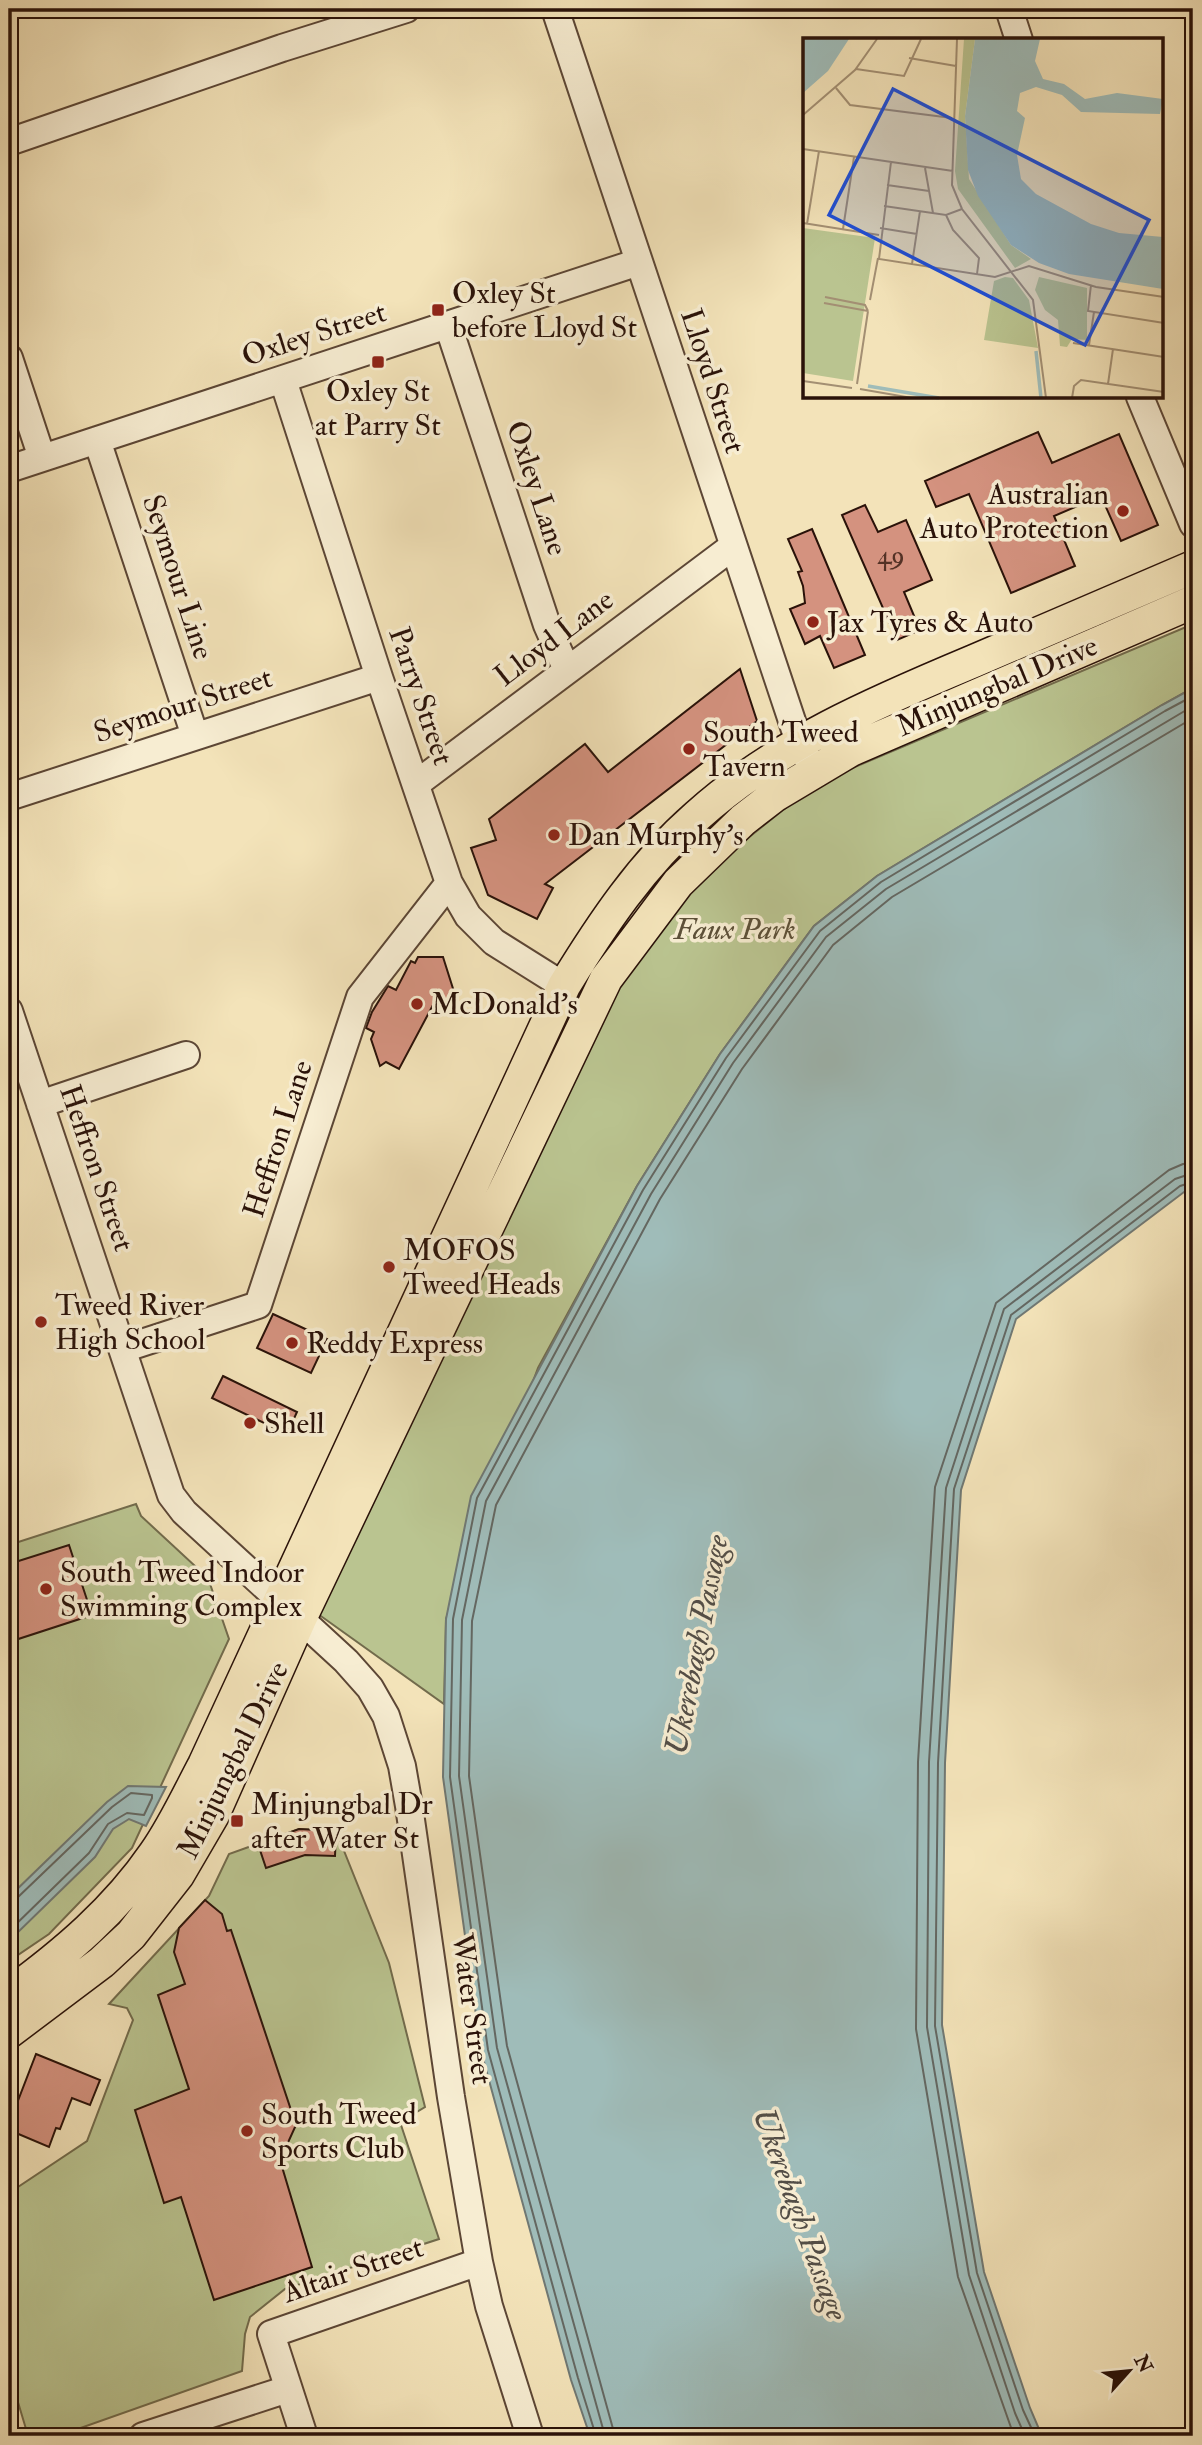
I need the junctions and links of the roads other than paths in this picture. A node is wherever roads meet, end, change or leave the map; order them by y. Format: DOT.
graph roads {
  1 [pos="406,9"];
  2 [pos="555,9"];
  3 [pos="1009,9"];
  4 [pos="1019,38"];
  5 [pos="9,142"];
  6 [pos="639,262"];
  7 [pos="448,325"];
  8 [pos="9,358"];
  9 [pos="283,380"];
  10 [pos="1141,399"];
  11 [pos="97,440"];
  12 [pos="42,458"];
  13 [pos="9,469"];
  14 [pos="1193,524"];
  15 [pos="732,547"];
  16 [pos="1193,567"];
  17 [pos="1193,602"];
  18 [pos="566,670"];
  19 [pos="379,677"];
  20 [pos="195,736"];
  21 [pos="799,742"];
  22 [pos="813,771"];
  23 [pos="416,784"];
  24 [pos="9,797"];
  25 [pos="449,883"];
  26 [pos="564,986"];
  27 [pos="9,1011"];
  28 [pos="186,1055"];
  29 [pos="40,1104"];
  30 [pos="123,1349"];
  31 [pos="290,1609"];
  32 [pos="9,1994"];
  33 [pos="9,2032"];
  34 [pos="479,2262"];
  35 [pos="288,2389"];
  36 [pos="143,2436"];
  37 [pos="304,2436"];
  38 [pos="530,2436"];
  1 -- 5 [label="street"];
  2 -- 6 [label="street, Lloyd Street"];
  3 -- 4 [label="street"];
  6 -- 7 [label="street, Oxley Street"];
  6 -- 15 [label="street, Lloyd Street"];
  7 -- 9 [label="street, Oxley Street"];
  7 -- 18 [label="street, Oxley Lane"];
  8 -- 12 [label="street"];
  9 -- 11 [label="street, Oxley Street"];
  9 -- 19 [label="street, Parry Street"];
  10 -- 14 [label="street"];
  11 -- 12 [label="street, Oxley Street"];
  11 -- 20 [label="street, Seymour Line"];
  12 -- 13 [label="street, Oxley Street"];
  15 -- 18 [label="street, Lloyd Lane"];
  15 -- 21 [label="street, Lloyd Street"];
  16 -- 21 [label="main road, Minjungbal Drive"];
  17 -- 22 [label="main road, Minjungbal Drive"];
  18 -- 23 [label="street, Lloyd Lane"];
  19 -- 20 [label="street, Seymour Street"];
  19 -- 23 [label="street, Parry Street"];
  20 -- 24 [label="street, Seymour Street"];
  21 -- 22 [label="street, Lloyd Street"];
  21 -- 26 [label="main road, Minjungbal Drive"];
  22 -- 31 [label="main road, Minjungbal Drive"];
  23 -- 25 [label="street, Parry Street"];
  25 -- 26 [label="street, Parry Street"];
  25 -- 30 [label="street, Heffron Lane"];
  26 -- 31 [label="main road, Minjungbal Drive"];
  27 -- 29 [label="street, Heffron Street"];
  28 -- 29 [label="street"];
  29 -- 30 [label="street, Heffron Street"];
  30 -- 31 [label="street, Heffron Street"];
  31 -- 32 [label="main road, Minjungbal Drive"];
  31 -- 33 [label="main road, Minjungbal Drive"];
  31 -- 34 [label="street, Water Street"];
  34 -- 35 [label="street, Altair Street"];
  34 -- 38 [label="street, Water Street"];
  35 -- 36 [label="street"];
  35 -- 37 [label="street, Altair Street"];
}
